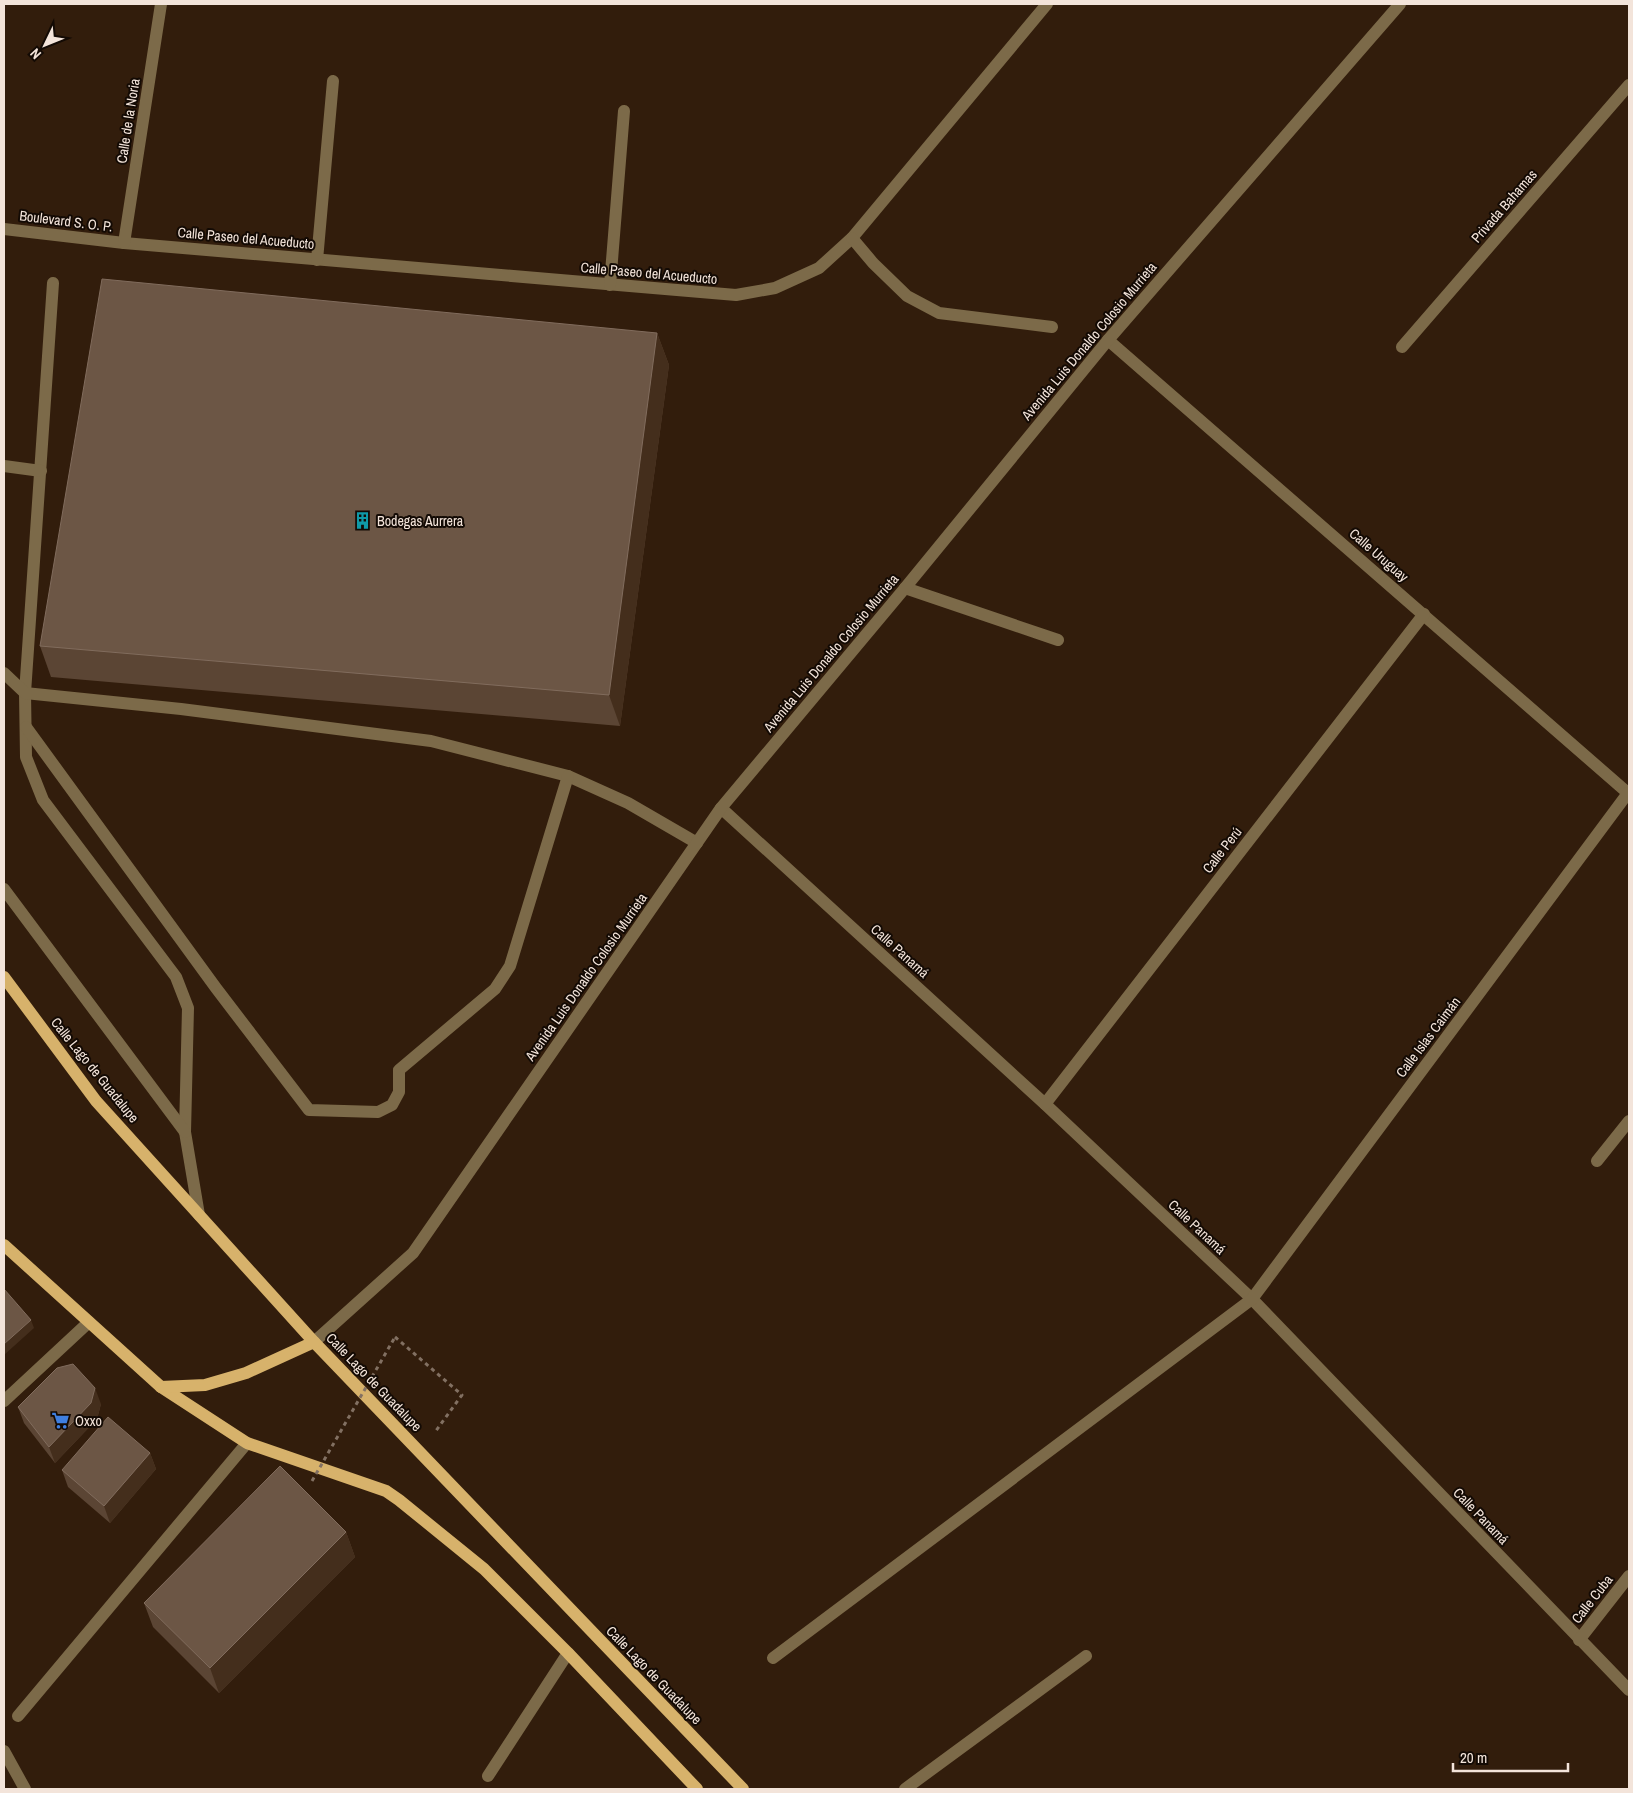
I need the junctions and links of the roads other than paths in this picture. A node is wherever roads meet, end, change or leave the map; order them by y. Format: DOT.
graph roads {
  1 [pos="161,4"];
  2 [pos="1047,4"];
  3 [pos="1400,4"];
  4 [pos="333,81"];
  5 [pos="1629,86"];
  6 [pos="624,111"];
  7 [pos="4,229"];
  8 [pos="852,238"];
  9 [pos="124,243"];
  10 [pos="317,260"];
  11 [pos="54,283"];
  12 [pos="610,285"];
  13 [pos="1052,327"];
  14 [pos="1108,340"];
  15 [pos="1402,347"];
  16 [pos="4,466"];
  17 [pos="40,471"];
  18 [pos="905,588"];
  19 [pos="1424,614"];
  20 [pos="1058,640"];
  21 [pos="4,672"];
  22 [pos="26,693"];
  23 [pos="26,727"];
  24 [pos="568,776"];
  25 [pos="1629,793"];
  26 [pos="721,808"];
  27 [pos="697,843"];
  28 [pos="4,890"];
  29 [pos="4,977"];
  30 [pos="1045,1104"];
  31 [pos="1629,1121"];
  32 [pos="185,1132"];
  33 [pos="1597,1161"];
  34 [pos="199,1215"];
  35 [pos="4,1245"];
  36 [pos="1252,1299"];
  37 [pos="89,1322"];
  38 [pos="314,1342"];
  39 [pos="161,1386"];
  40 [pos="4,1400"];
  41 [pos="247,1443"];
  42 [pos="1629,1576"];
  43 [pos="1579,1640"];
  44 [pos="568,1653"];
  45 [pos="1086,1656"];
  46 [pos="773,1658"];
  47 [pos="1629,1690"];
  48 [pos="18,1716"];
  49 [pos="4,1751"];
  50 [pos="488,1776"];
  51 [pos="25,1789"];
  52 [pos="697,1789"];
  53 [pos="743,1789"];
  54 [pos="905,1789"];
  1 -- 9 [label="street, Calle de la Noria"];
  2 -- 8 [label="street, Calle Paseo del Acueducto"];
  3 -- 14 [label="street, Avenida Luis Donaldo Colosio Murrieta"];
  4 -- 10 [label="street"];
  5 -- 15 [label="street, Privada Bahamas"];
  6 -- 12 [label="street"];
  7 -- 9 [label="street, Boulevard S. O. P."];
  8 -- 12 [label="street, Calle Paseo del Acueducto"];
  8 -- 13 [label="street"];
  9 -- 10 [label="street, Calle Paseo del Acueducto"];
  10 -- 12 [label="street, Calle Paseo del Acueducto"];
  11 -- 17 [label="street"];
  14 -- 18 [label="street, Avenida Luis Donaldo Colosio Murrieta"];
  14 -- 19 [label="street, Calle Uruguay"];
  16 -- 17 [label="street"];
  17 -- 22 [label="street"];
  18 -- 20 [label="street"];
  18 -- 26 [label="street, Avenida Luis Donaldo Colosio Murrieta"];
  19 -- 25 [label="street, Calle Uruguay"];
  19 -- 30 [label="street, Calle Perú"];
  21 -- 22 [label="street"];
  22 -- 23 [label="street"];
  22 -- 24 [label="street"];
  23 -- 24 [label="street"];
  23 -- 32 [label="street"];
  24 -- 27 [label="street"];
  25 -- 36 [label="street, Calle Islas Caimán"];
  26 -- 27 [label="street, Avenida Luis Donaldo Colosio Murrieta"];
  26 -- 30 [label="street, Calle Panamá"];
  27 -- 38 [label="street, Avenida Luis Donaldo Colosio Murrieta"];
  28 -- 32 [label="street"];
  29 -- 34 [label="main road, Calle Lago de Guadalupe"];
  30 -- 36 [label="street, Calle Panamá"];
  31 -- 33 [label="street"];
  32 -- 34 [label="street"];
  34 -- 38 [label="main road, Calle Lago de Guadalupe"];
  35 -- 37 [label="main road"];
  36 -- 43 [label="street, Calle Panamá"];
  36 -- 46 [label="street, Calle Islas Caimán"];
  37 -- 39 [label="main road"];
  37 -- 40 [label="street"];
  38 -- 39 [label="main road"];
  38 -- 53 [label="main road, Calle Lago de Guadalupe"];
  39 -- 41 [label="main road"];
  41 -- 44 [label="main road"];
  41 -- 48 [label="street"];
  42 -- 43 [label="street, Calle Cuba"];
  43 -- 47 [label="street, Calle Panamá"];
  44 -- 50 [label="street"];
  44 -- 52 [label="main road"];
  45 -- 54 [label="street"];
  49 -- 51 [label="street"];
}
